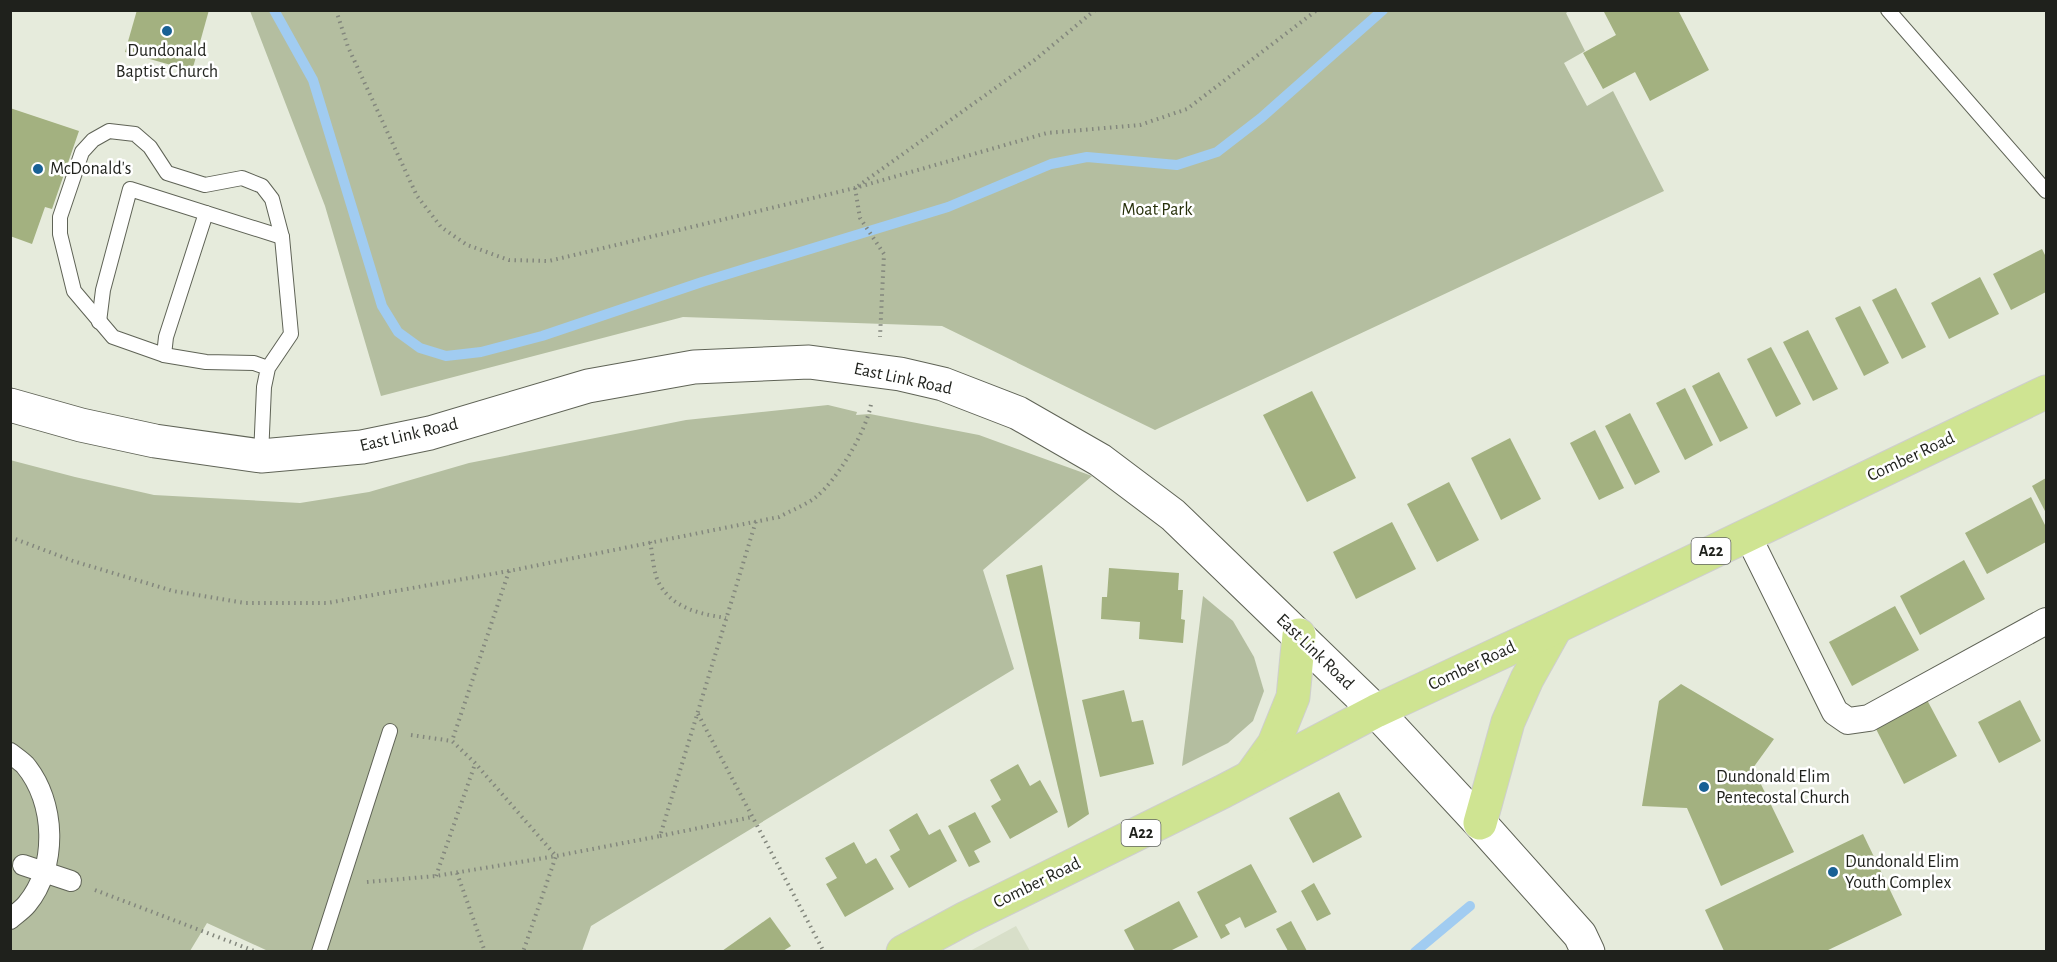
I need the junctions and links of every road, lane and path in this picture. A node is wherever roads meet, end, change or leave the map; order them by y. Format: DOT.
graph roads {
  1 [pos="336,10"];
  2 [pos="1095,10"];
  3 [pos="1317,10"];
  4 [pos="1888,10"];
  5 [pos="855,188"];
  6 [pos="2046,191"];
  7 [pos="206,213"];
  8 [pos="282,237"];
  9 [pos="99,322"];
  10 [pos="164,355"];
  11 [pos="268,368"];
  12 [pos="876,371"];
  13 [pos="2046,392"];
  14 [pos="10,405"];
  15 [pos="261,456"];
  16 [pos="756,521"];
  17 [pos="1747,534"];
  18 [pos="10,537"];
  19 [pos="650,543"];
  20 [pos="510,570"];
  21 [pos="726,618"];
  22 [pos="2046,621"];
  23 [pos="1556,627"];
  24 [pos="1299,635"];
  25 [pos="1376,711"];
  26 [pos="697,713"];
  27 [pos="390,731"];
  28 [pos="452,741"];
  29 [pos="10,753"];
  30 [pos="475,764"];
  31 [pos="1250,777"];
  32 [pos="752,817"];
  33 [pos="1480,823"];
  34 [pos="660,836"];
  35 [pos="556,856"];
  36 [pos="23,865"];
  37 [pos="45,872"];
  38 [pos="457,873"];
  39 [pos="436,876"];
  40 [pos="71,881"];
  41 [pos="340,884"];
  42 [pos="10,920"];
  43 [pos="257,951"];
  44 [pos="319,951"];
  45 [pos="485,951"];
  46 [pos="523,951"];
  47 [pos="824,951"];
  48 [pos="903,951"];
  49 [pos="1588,951"];
  1 -- 5 [label="path"];
  2 -- 5 [label="path"];
  3 -- 5 [label="path"];
  4 -- 6 [label="lane"];
  5 -- 12 [label="path"];
  7 -- 8 [label="lane"];
  7 -- 9 [label="lane"];
  7 -- 10 [label="lane"];
  8 -- 9 [label="lane"];
  8 -- 11 [label="lane"];
  9 -- 10 [label="lane"];
  10 -- 11 [label="lane"];
  11 -- 15 [label="lane"];
  12 -- 15 [label="street, East Link Road"];
  12 -- 16 [label="path"];
  12 -- 24 [label="street, East Link Road"];
  13 -- 17 [label="highway, Comber Road / A22"];
  14 -- 15 [label="street, East Link Road"];
  16 -- 19 [label="path"];
  16 -- 21 [label="path"];
  17 -- 22 [label="street"];
  17 -- 23 [label="highway, Comber Road / A22"];
  18 -- 20 [label="path"];
  19 -- 20 [label="path"];
  19 -- 21 [label="path"];
  20 -- 28 [label="path"];
  21 -- 26 [label="path"];
  23 -- 25 [label="highway, Comber Road / A22"];
  23 -- 33 [label="highway"];
  24 -- 25 [label="street, East Link Road"];
  24 -- 31 [label="highway, A22"];
  25 -- 31 [label="highway, Comber Road / A22"];
  25 -- 33 [label="street, East Link Road"];
  26 -- 32 [label="path"];
  26 -- 34 [label="path"];
  27 -- 28 [label="path"];
  27 -- 41 [label="lane"];
  28 -- 30 [label="path"];
  29 -- 37 [label="street"];
  30 -- 35 [label="path"];
  30 -- 39 [label="path"];
  31 -- 48 [label="highway, Comber Road / A22"];
  32 -- 34 [label="path"];
  32 -- 47 [label="path"];
  33 -- 49 [label="street, East Link Road"];
  34 -- 35 [label="path"];
  35 -- 38 [label="path"];
  35 -- 46 [label="path"];
  36 -- 37 [label="street"];
  37 -- 40 [label="street"];
  37 -- 42 [label="street"];
  38 -- 39 [label="path"];
  38 -- 45 [label="path"];
  39 -- 41 [label="path"];
  40 -- 43 [label="path"];
  41 -- 44 [label="lane"];
}
